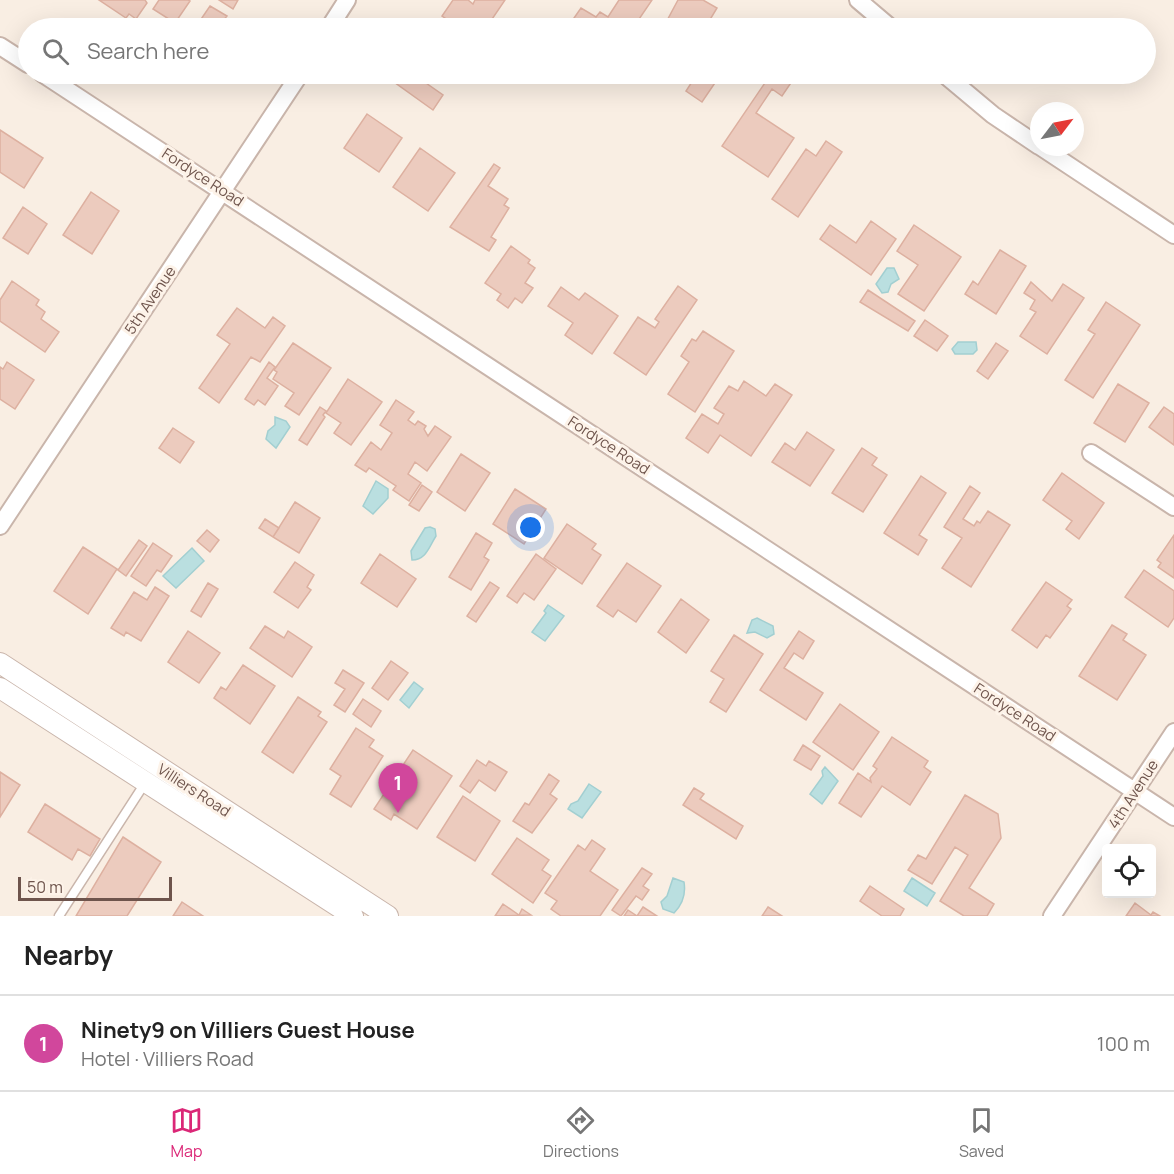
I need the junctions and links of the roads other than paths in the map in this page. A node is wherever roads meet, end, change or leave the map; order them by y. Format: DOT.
graph roads {
  1 [pos="347,0"];
  2 [pos="858,0"];
  3 [pos="335,18"];
  4 [pos="879,18"];
  5 [pos="0,46"];
  6 [pos="18,58"];
  7 [pos="58,84"];
  8 [pos="293,84"];
  9 [pos="956,84"];
  10 [pos="1030,139"];
  11 [pos="1055,156"];
  12 [pos="223,191"];
  13 [pos="1174,235"];
  14 [pos="1091,453"];
  15 [pos="1174,507"];
  16 [pos="0,525"];
  17 [pos="0,663"];
  18 [pos="0,688"];
  19 [pos="1174,732"];
  20 [pos="153,777"];
  21 [pos="1135,791"];
  22 [pos="1174,817"];
  23 [pos="59,916"];
  24 [pos="353,916"];
  25 [pos="388,916"];
  26 [pos="1052,916"];
  1 -- 3 [label="street"];
  2 -- 4 [label="street"];
  5 -- 6 [label="street"];
  7 -- 12 [label="street, Fordyce Road"];
  8 -- 12 [label="street, 5th Avenue"];
  9 -- 10 [label="street"];
  11 -- 13 [label="street"];
  12 -- 16 [label="street, 5th Avenue"];
  12 -- 21 [label="street, Fordyce Road"];
  14 -- 15 [label="street"];
  17 -- 20 [label="street, Villiers Road"];
  18 -- 20 [label="street, Villiers Road"];
  19 -- 21 [label="street, 4th Avenue"];
  20 -- 23 [label="lane"];
  20 -- 24 [label="street, Villiers Road"];
  20 -- 25 [label="street, Villiers Road"];
  21 -- 22 [label="street, Fordyce Road"];
  21 -- 26 [label="street, 4th Avenue"];
}
